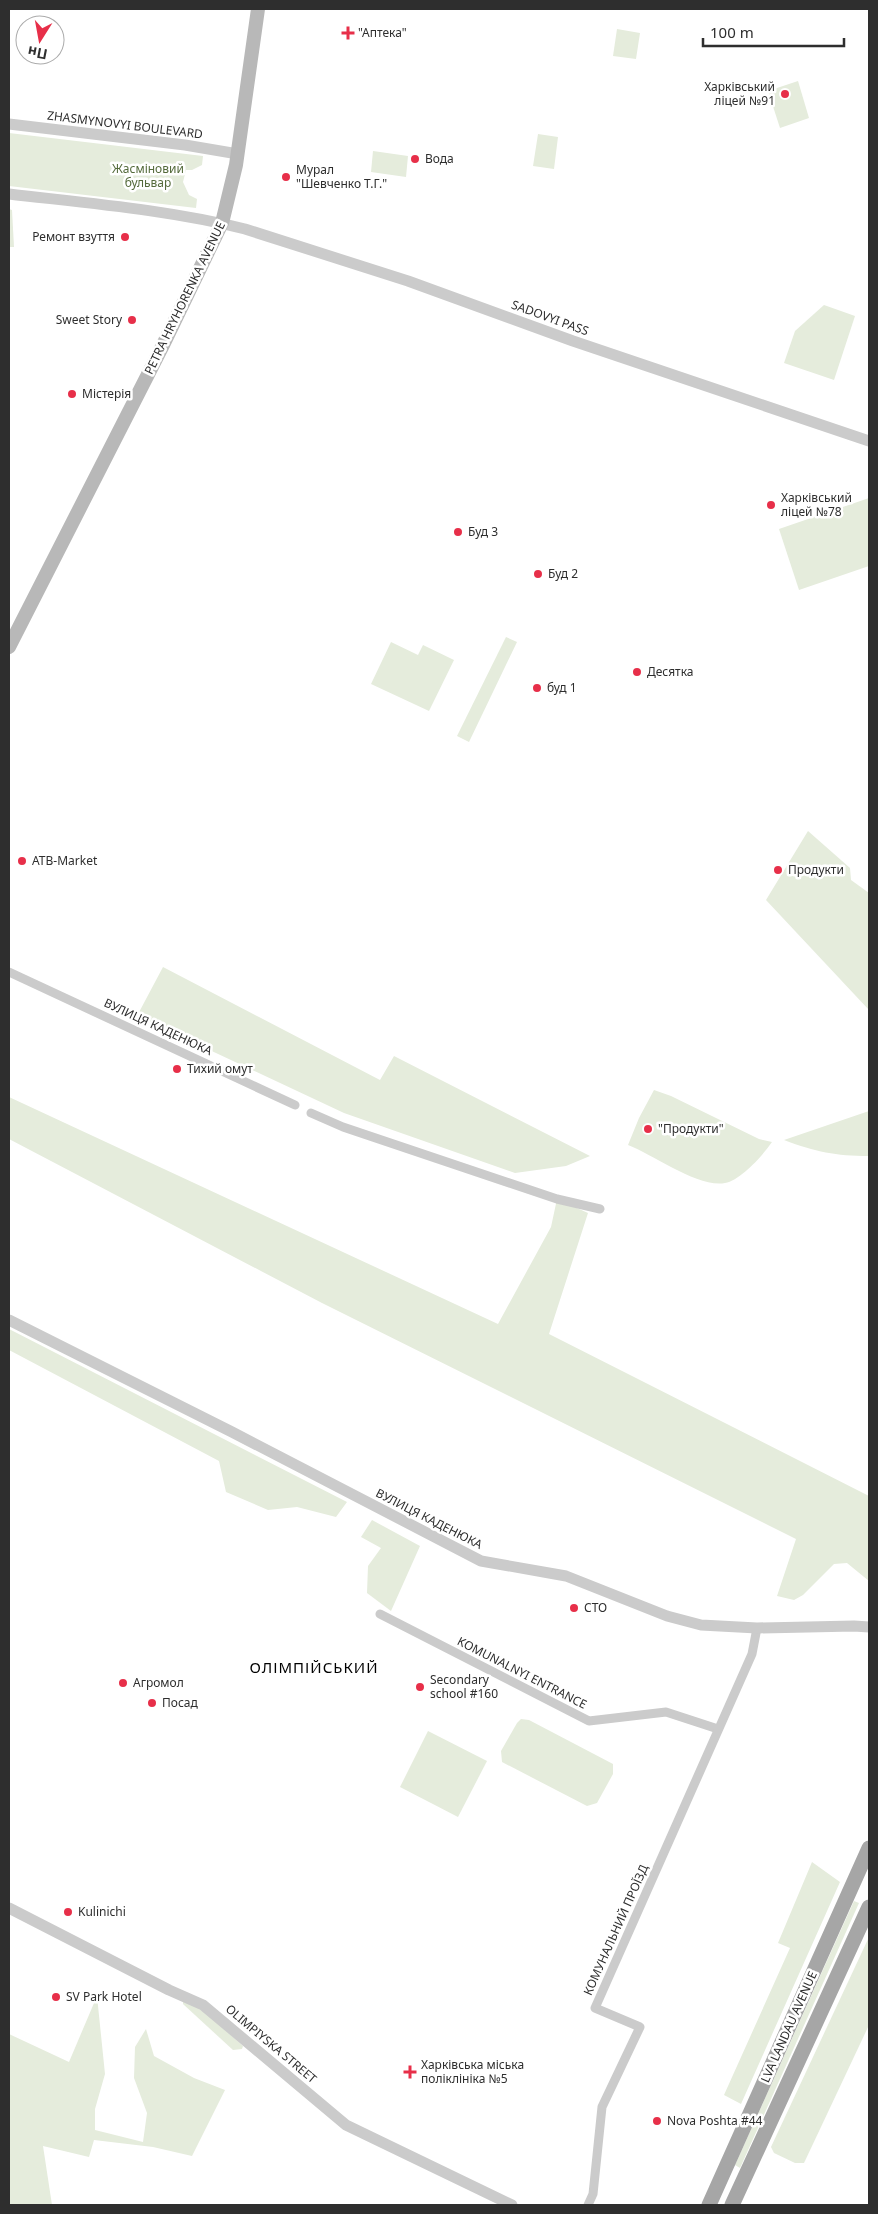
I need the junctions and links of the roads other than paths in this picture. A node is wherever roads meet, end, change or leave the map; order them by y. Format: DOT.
graph roads {
  1 [pos="258,9"];
  2 [pos="9,124"];
  3 [pos="238,154"];
  4 [pos="9,194"];
  5 [pos="222,223"];
  6 [pos="869,441"];
  7 [pos="9,647"];
  8 [pos="9,972"];
  9 [pos="295,1105"];
  10 [pos="311,1113"];
  11 [pos="600,1209"];
  12 [pos="9,1320"];
  13 [pos="380,1614"];
  14 [pos="869,1627"];
  15 [pos="757,1628"];
  16 [pos="718,1729"];
  17 [pos="869,1848"];
  18 [pos="866,1864"];
  19 [pos="869,1907"];
  20 [pos="9,1908"];
  21 [pos="512,2205"];
  22 [pos="588,2205"];
  23 [pos="708,2205"];
  24 [pos="732,2205"];
  1 -- 3 [label="main road, PETRA HRYHORENKA АVENUE"];
  2 -- 3 [label="street, ZHASMYNOVYI BOULEVARD"];
  3 -- 5 [label="main road, PETRA HRYHORENKA АVENUE"];
  4 -- 5 [label="street"];
  5 -- 6 [label="street, SADOVYI PASS"];
  5 -- 7 [label="main road, PETRA HRYHORENKA АVENUE"];
  8 -- 9 [label="street, ВУЛИЦЯ КАДЕНЮКА"];
  10 -- 11 [label="street"];
  12 -- 15 [label="street, ВУЛИЦЯ КАДЕНЮКА"];
  13 -- 16 [label="street, KOMUNALNYI ENTRANCE"];
  14 -- 15 [label="street, ВУЛИЦЯ КАДЕНЮКА"];
  15 -- 16 [label="street"];
  16 -- 22 [label="street, КОМУНАЛЬНИЙ ПРОЇЗД"];
  17 -- 18 [label="main road, LVA LANDAU AVENUE"];
  18 -- 23 [label="main road, LVA LANDAU AVENUE"];
  19 -- 24 [label="main road, LVA LANDAU AVENUE"];
  20 -- 21 [label="street, OLIMPIYSKA STREET"];
}
